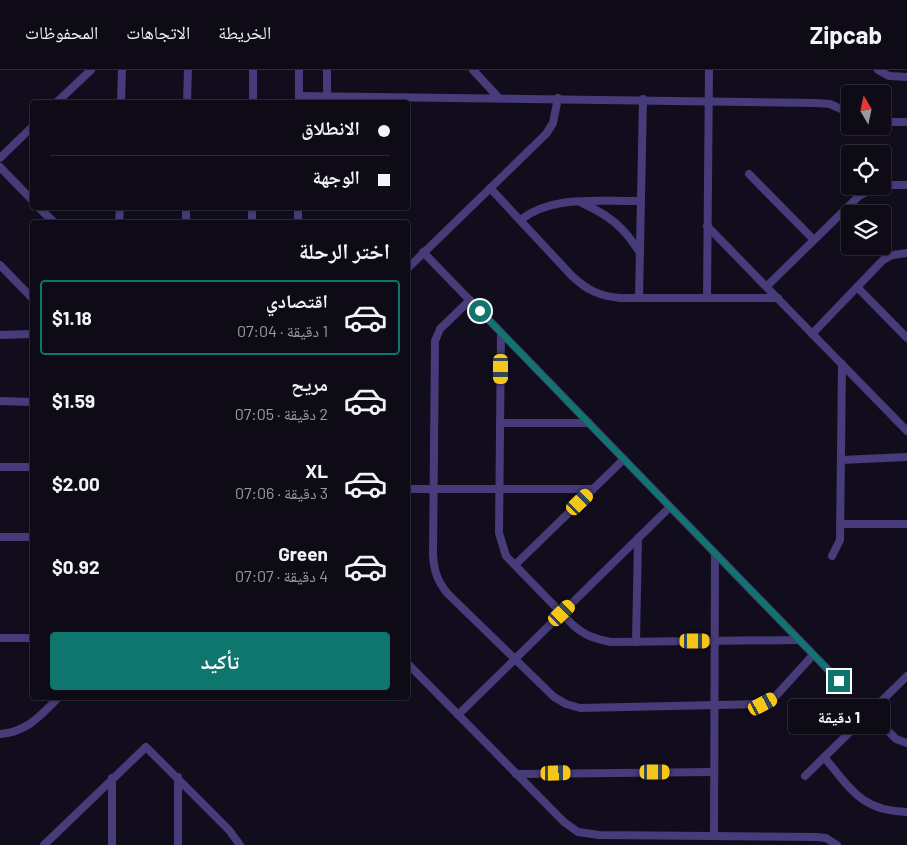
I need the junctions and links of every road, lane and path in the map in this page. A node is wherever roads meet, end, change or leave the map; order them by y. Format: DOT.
graph roads {
  1 [pos="91,70"];
  2 [pos="122,70"];
  3 [pos="188,70"];
  4 [pos="253,70"];
  5 [pos="299,70"];
  6 [pos="327,70"];
  7 [pos="472,70"];
  8 [pos="708,70"];
  9 [pos="878,70"];
  10 [pos="907,77"];
  11 [pos="327,96"];
  12 [pos="498,97"];
  13 [pos="558,98"];
  14 [pos="299,99"];
  15 [pos="642,99"];
  16 [pos="59,100"];
  17 [pos="121,100"];
  18 [pos="187,100"];
  19 [pos="253,100"];
  20 [pos="708,100"];
  21 [pos="841,109"];
  22 [pos="891,122"];
  23 [pos="907,122"];
  24 [pos="30,131"];
  25 [pos="0,158"];
  26 [pos="0,167"];
  27 [pos="749,174"];
  28 [pos="891,185"];
  29 [pos="907,185"];
  30 [pos="490,188"];
  31 [pos="861,195"];
  32 [pos="30,197"];
  33 [pos="641,201"];
  34 [pos="579,202"];
  35 [pos="42,210"];
  36 [pos="52,220"];
  37 [pos="520,220"];
  38 [pos="707,226"];
  39 [pos="814,240"];
  40 [pos="423,252"];
  41 [pos="907,252"];
  42 [pos="640,253"];
  43 [pos="0,265"];
  44 [pos="410,266"];
  45 [pos="766,286"];
  46 [pos="857,287"];
  47 [pos="30,296"];
  48 [pos="639,298"];
  49 [pos="707,298"];
  50 [pos="778,298"];
  51 [pos="470,300"];
  52 [pos="501,333"];
  53 [pos="30,334"];
  54 [pos="812,334"];
  55 [pos="0,335"];
  56 [pos="906,336"];
  57 [pos="842,364"];
  58 [pos="0,401"];
  59 [pos="30,402"];
  60 [pos="500,423"];
  61 [pos="589,423"];
  62 [pos="907,431"];
  63 [pos="907,457"];
  64 [pos="624,459"];
  65 [pos="841,460"];
  66 [pos="0,467"];
  67 [pos="30,467"];
  68 [pos="410,489"];
  69 [pos="433,489"];
  70 [pos="500,489"];
  71 [pos="593,489"];
  72 [pos="670,507"];
  73 [pos="840,524"];
  74 [pos="907,524"];
  75 [pos="0,537"];
  76 [pos="30,537"];
  77 [pos="638,538"];
  78 [pos="715,554"];
  79 [pos="832,556"];
  80 [pos="515,565"];
  81 [pos="562,613"];
  82 [pos="0,638"];
  83 [pos="30,638"];
  84 [pos="799,640"];
  85 [pos="715,641"];
  86 [pos="636,642"];
  87 [pos="813,655"];
  88 [pos="515,659"];
  89 [pos="410,666"];
  90 [pos="906,679"];
  91 [pos="839,681"];
  92 [pos="56,700"];
  93 [pos="715,706"];
  94 [pos="870,713"];
  95 [pos="458,715"];
  96 [pos="0,734"];
  97 [pos="907,743"];
  98 [pos="824,757"];
  99 [pos="714,772"];
  100 [pos="516,774"];
  101 [pos="805,776"];
  102 [pos="178,777"];
  103 [pos="112,778"];
  104 [pos="907,812"];
  105 [pos="599,835"];
  106 [pos="714,836"];
  107 [pos="44,845"];
  108 [pos="112,845"];
  109 [pos="178,845"];
  110 [pos="240,845"];
  111 [pos="600,845"];
  112 [pos="838,845"];
  1 -- 16 [label="street"];
  2 -- 17 [label="street"];
  3 -- 18 [label="street"];
  4 -- 19 [label="street"];
  5 -- 14 [label="street"];
  6 -- 11 [label="street"];
  7 -- 12 [label="street"];
  8 -- 20 [label="street"];
  9 -- 10 [label="street"];
  11 -- 12 [label="street"];
  11 -- 14 [label="street"];
  12 -- 13 [label="street"];
  13 -- 15 [label="street"];
  13 -- 30 [label="street"];
  15 -- 20 [label="street"];
  15 -- 33 [label="street"];
  20 -- 21 [label="street"];
  20 -- 38 [label="street"];
  22 -- 23 [label="street"];
  24 -- 25 [label="street"];
  26 -- 32 [label="street"];
  27 -- 39 [label="street"];
  28 -- 29 [label="street"];
  30 -- 37 [label="street"];
  30 -- 40 [label="street"];
  31 -- 39 [label="street"];
  33 -- 34 [label="street"];
  33 -- 42 [label="street"];
  34 -- 37 [label="street"];
  34 -- 42 [label="street"];
  35 -- 36 [label="street"];
  37 -- 48 [label="street"];
  38 -- 45 [label="street"];
  38 -- 49 [label="street"];
  39 -- 45 [label="street"];
  40 -- 44 [label="street"];
  40 -- 51 [label="street"];
  41 -- 46 [label="street"];
  42 -- 48 [label="street"];
  43 -- 47 [label="street"];
  45 -- 50 [label="street"];
  46 -- 54 [label="street"];
  46 -- 56 [label="street"];
  48 -- 49 [label="street"];
  49 -- 50 [label="street"];
  50 -- 54 [label="street"];
  51 -- 52 [label="street"];
  51 -- 69 [label="street"];
  52 -- 60 [label="street"];
  52 -- 61 [label="street"];
  53 -- 55 [label="street"];
  54 -- 57 [label="street"];
  57 -- 62 [label="street"];
  57 -- 65 [label="street"];
  58 -- 59 [label="street"];
  60 -- 61 [label="street"];
  60 -- 70 [label="street"];
  61 -- 64 [label="street"];
  63 -- 65 [label="street"];
  64 -- 71 [label="street"];
  64 -- 72 [label="street"];
  65 -- 73 [label="street"];
  66 -- 67 [label="street"];
  68 -- 69 [label="street"];
  69 -- 70 [label="street"];
  69 -- 88 [label="street"];
  70 -- 71 [label="street"];
  70 -- 80 [label="street"];
  71 -- 80 [label="street"];
  72 -- 77 [label="street"];
  72 -- 78 [label="street"];
  73 -- 74 [label="street"];
  73 -- 79 [label="street"];
  75 -- 76 [label="street"];
  77 -- 81 [label="street"];
  77 -- 86 [label="street"];
  78 -- 84 [label="street"];
  78 -- 85 [label="street"];
  80 -- 81 [label="street"];
  81 -- 86 [label="street"];
  81 -- 88 [label="street"];
  82 -- 83 [label="street"];
  84 -- 85 [label="street"];
  84 -- 87 [label="street"];
  85 -- 86 [label="street"];
  85 -- 93 [label="street"];
  87 -- 91 [label="street"];
  87 -- 93 [label="street"];
  88 -- 93 [label="street"];
  88 -- 95 [label="street"];
  89 -- 95 [label="street"];
  90 -- 94 [label="street"];
  92 -- 96 [label="street"];
  93 -- 99 [label="street"];
  94 -- 97 [label="street"];
  94 -- 98 [label="street"];
  95 -- 100 [label="street"];
  98 -- 101 [label="street"];
  98 -- 104 [label="street"];
  99 -- 100 [label="street"];
  99 -- 106 [label="street"];
  100 -- 105 [label="street"];
  102 -- 103 [label="street"];
  102 -- 109 [label="street"];
  102 -- 110 [label="street"];
  103 -- 107 [label="street"];
  103 -- 108 [label="street"];
  105 -- 106 [label="street"];
  105 -- 111 [label="street"];
  106 -- 112 [label="street"];
}
